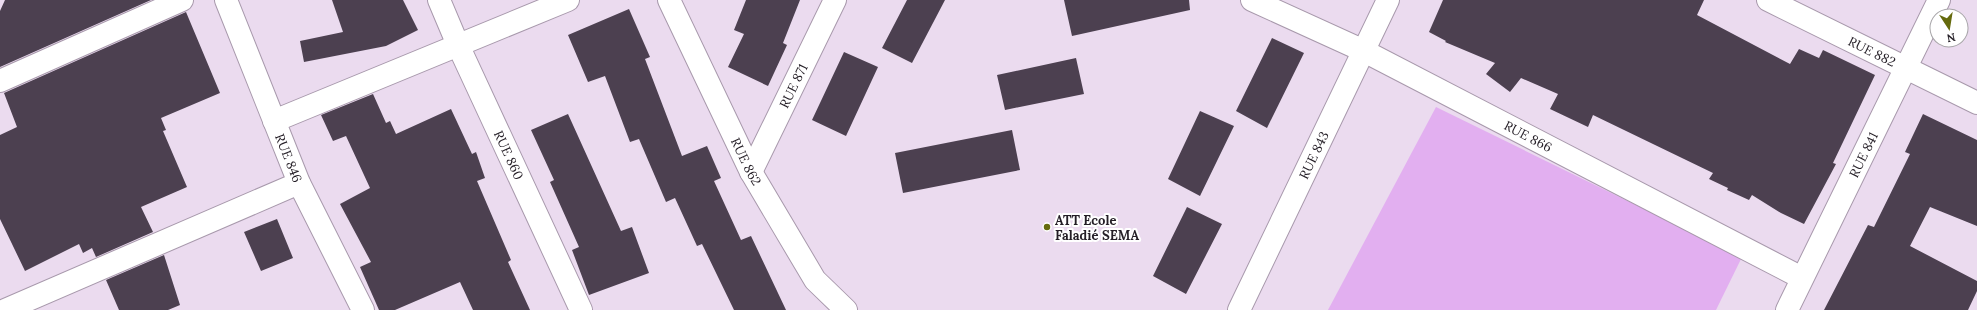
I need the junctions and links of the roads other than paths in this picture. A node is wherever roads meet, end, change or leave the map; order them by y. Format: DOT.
graph roads {
  1 [pos="182,0"];
  2 [pos="226,0"];
  3 [pos="439,0"];
  4 [pos="568,0"];
  5 [pos="669,0"];
  6 [pos="835,0"];
  7 [pos="1252,0"];
  8 [pos="1388,0"];
  9 [pos="1768,0"];
  10 [pos="1939,0"];
  11 [pos="458,45"];
  12 [pos="1364,51"];
  13 [pos="1906,68"];
  14 [pos="0,81"];
  15 [pos="1977,103"];
  16 [pos="274,121"];
  17 [pos="751,172"];
  18 [pos="299,183"];
  19 [pos="1802,278"];
  20 [pos="1241,309"];
  21 [pos="5,310"];
  22 [pos="362,310"];
  23 [pos="580,310"];
  24 [pos="846,310"];
  25 [pos="1787,310"];
  1 -- 14 [label="street"];
  2 -- 16 [label="street, RUE 846"];
  3 -- 11 [label="street, RUE 860"];
  4 -- 11 [label="street"];
  5 -- 17 [label="street, RUE 862"];
  6 -- 17 [label="street, RUE 871"];
  7 -- 12 [label="street, RUE 866"];
  8 -- 12 [label="street, RUE 843"];
  9 -- 13 [label="street, RUE 882"];
  10 -- 13 [label="street, RUE 841"];
  11 -- 16 [label="street"];
  11 -- 23 [label="street, RUE 860"];
  12 -- 19 [label="street, RUE 866"];
  12 -- 20 [label="street, RUE 843"];
  13 -- 15 [label="street, RUE 882"];
  13 -- 19 [label="street, RUE 841"];
  16 -- 18 [label="street, RUE 846"];
  17 -- 24 [label="street, RUE 862"];
  18 -- 21 [label="street"];
  18 -- 22 [label="street, RUE 846"];
  19 -- 25 [label="street, RUE 841"];
}
